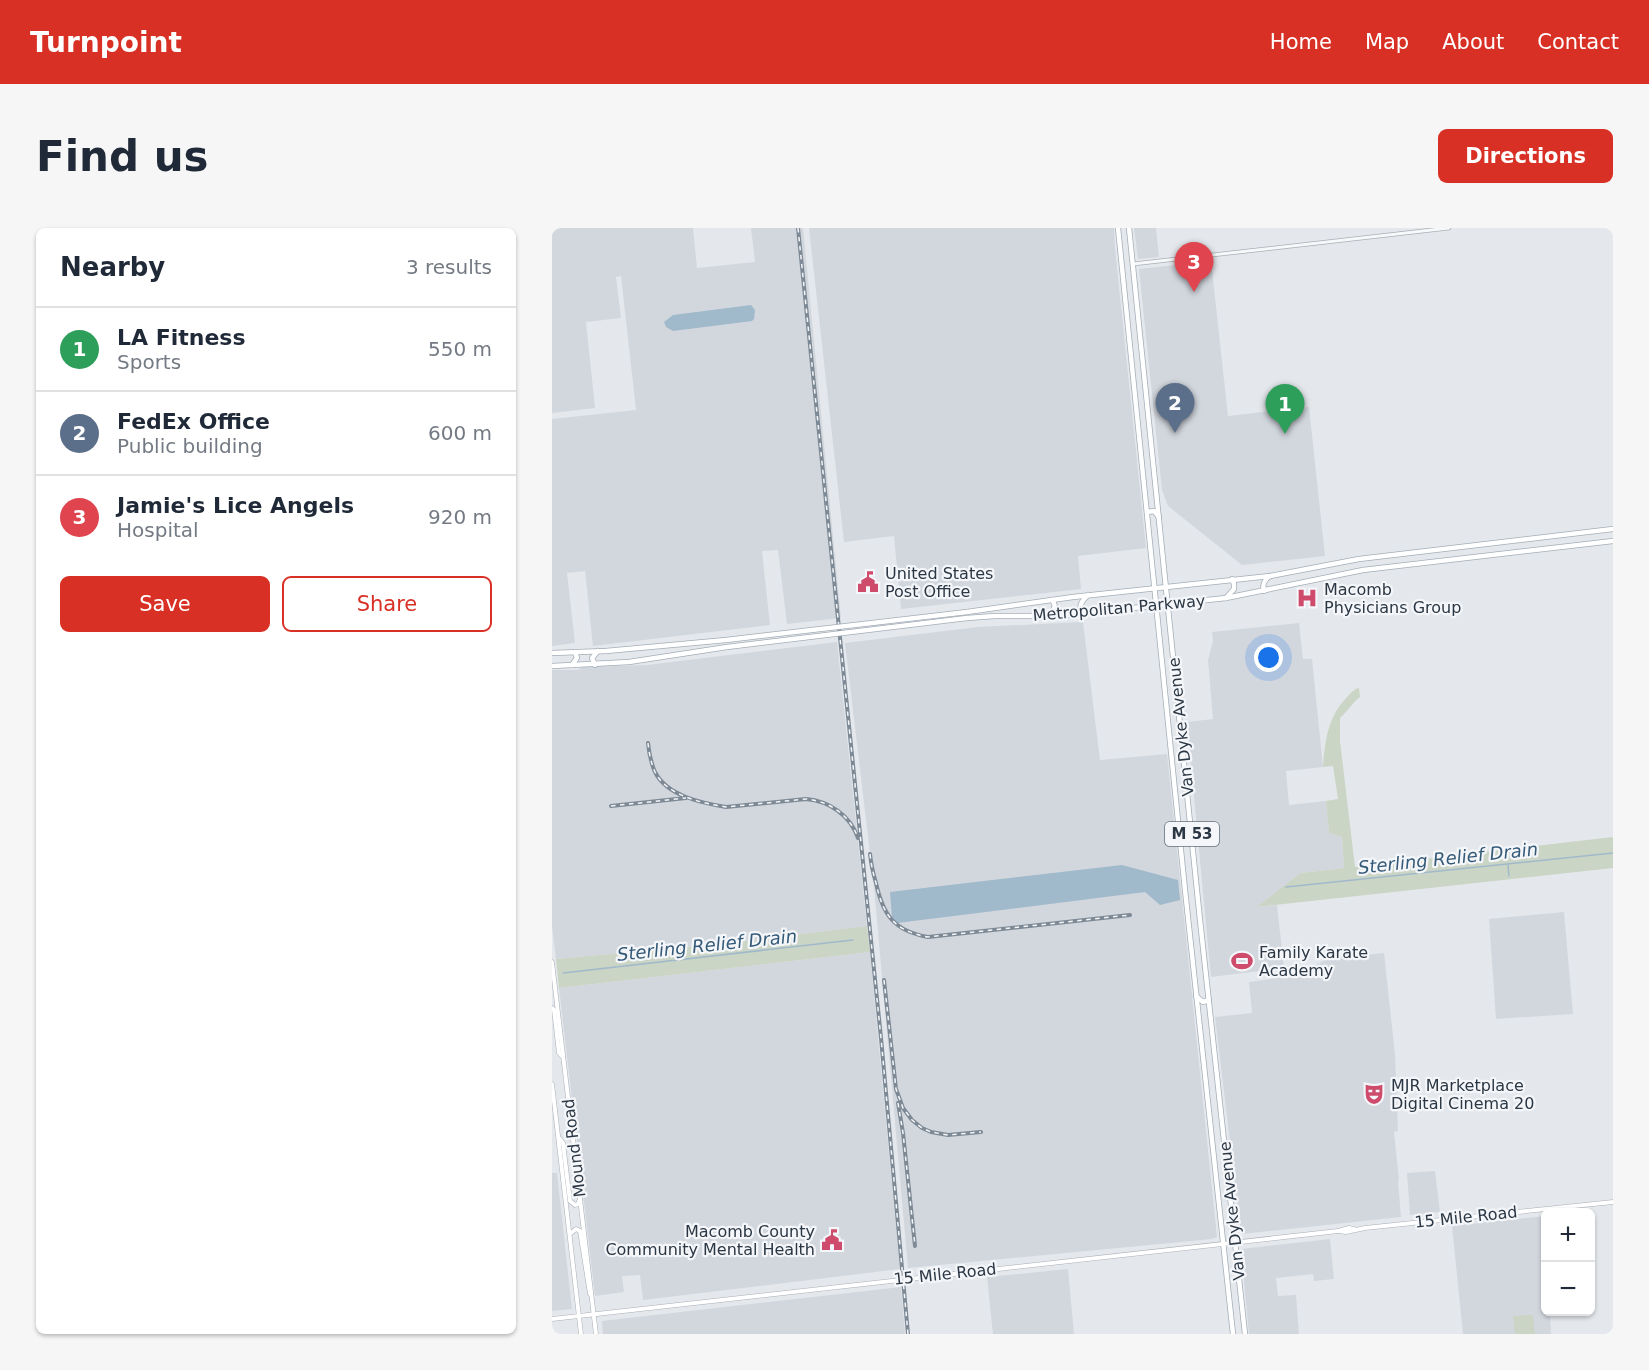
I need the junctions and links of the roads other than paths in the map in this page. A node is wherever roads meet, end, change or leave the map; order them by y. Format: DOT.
graph roads {
  1 [pos="1118,228"];
  2 [pos="1129,228"];
  3 [pos="1449,228"];
  4 [pos="1119,239"];
  5 [pos="1131,245"];
  6 [pos="1133,264"];
  7 [pos="1129,339"];
  8 [pos="1141,343"];
  9 [pos="1131,365"];
  10 [pos="1144,369"];
  11 [pos="1140,447"];
  12 [pos="1152,453"];
  13 [pos="1147,512"];
  14 [pos="1159,517"];
  15 [pos="1611,529"];
  16 [pos="1611,541"];
  17 [pos="1446,549"];
  18 [pos="1443,561"];
  19 [pos="1341,562"];
  20 [pos="1321,566"];
  21 [pos="1341,574"];
  22 [pos="1270,576"];
  23 [pos="1232,579"];
  24 [pos="1318,579"];
  25 [pos="1166,586"];
  26 [pos="1155,587"];
  27 [pos="1264,591"];
  28 [pos="1089,595"];
  29 [pos="1226,598"];
  30 [pos="1052,600"];
  31 [pos="1168,604"];
  32 [pos="1157,606"];
  33 [pos="1082,614"];
  34 [pos="1046,616"];
  35 [pos="598,651"];
  36 [pos="552,652"];
  37 [pos="575,652"];
  38 [pos="572,665"];
  39 [pos="595,665"];
  40 [pos="552,666"];
  41 [pos="1165,687"];
  42 [pos="1178,695"];
  43 [pos="1168,716"];
  44 [pos="1180,722"];
  45 [pos="1173,769"];
  46 [pos="1186,776"];
  47 [pos="1182,856"];
  48 [pos="1194,863"];
  49 [pos="1185,890"];
  50 [pos="1198,895"];
  51 [pos="552,962"];
  52 [pos="1196,996"];
  53 [pos="1209,1000"];
  54 [pos="552,1008"];
  55 [pos="1200,1027"];
  56 [pos="1212,1032"];
  57 [pos="563,1058"];
  58 [pos="552,1084"];
  59 [pos="1211,1134"];
  60 [pos="559,1137"];
  61 [pos="1224,1138"];
  62 [pos="1214,1161"];
  63 [pos="1227,1166"];
  64 [pos="580,1199"];
  65 [pos="1613,1202"];
  66 [pos="571,1233"];
  67 [pos="1235,1242"];
  68 [pos="1224,1243"];
  69 [pos="592,1300"];
  70 [pos="1230,1310"];
  71 [pos="594,1314"];
  72 [pos="579,1315"];
  73 [pos="1243,1315"];
  74 [pos="552,1319"];
  75 [pos="581,1334"];
  76 [pos="596,1334"];
  77 [pos="1233,1334"];
  78 [pos="1245,1334"];
  1 -- 4 [label="main road, Van Dyke Avenue / M 53"];
  2 -- 5 [label="main road, Van Dyke Avenue / M 53"];
  3 -- 6 [label="street"];
  4 -- 5 [label="main road"];
  4 -- 7 [label="main road, Van Dyke Avenue / M 53"];
  5 -- 6 [label="main road, Van Dyke Avenue / M 53"];
  6 -- 8 [label="main road, Van Dyke Avenue / M 53"];
  7 -- 8 [label="main road"];
  7 -- 9 [label="main road, Van Dyke Avenue / M 53"];
  8 -- 10 [label="main road, Van Dyke Avenue / M 53"];
  9 -- 10 [label="main road"];
  9 -- 11 [label="main road, Van Dyke Avenue / M 53"];
  10 -- 12 [label="main road, Van Dyke Avenue / M 53"];
  11 -- 12 [label="main road"];
  11 -- 13 [label="main road, Van Dyke Avenue / M 53"];
  12 -- 14 [label="main road, Van Dyke Avenue / M 53"];
  13 -- 14 [label="main road"];
  13 -- 26 [label="main road, Van Dyke Avenue / M 53"];
  14 -- 25 [label="main road, Van Dyke Avenue / M 53"];
  15 -- 16 [label="main road"];
  15 -- 17 [label="main road, Metropolitan Parkway"];
  16 -- 18 [label="main road, Metropolitan Parkway"];
  17 -- 18 [label="main road"];
  17 -- 19 [label="main road, Metropolitan Parkway"];
  18 -- 21 [label="main road, Metropolitan Parkway"];
  19 -- 20 [label="main road, Metropolitan Parkway"];
  19 -- 21 [label="main road"];
  20 -- 22 [label="main road, Metropolitan Parkway"];
  20 -- 24 [label="main road"];
  21 -- 24 [label="main road, Metropolitan Parkway"];
  22 -- 23 [label="main road, Metropolitan Parkway"];
  22 -- 27 [label="main road"];
  23 -- 25 [label="main road, Metropolitan Parkway"];
  23 -- 29 [label="main road"];
  24 -- 27 [label="main road, Metropolitan Parkway"];
  25 -- 26 [label="main road, Metropolitan Parkway"];
  25 -- 31 [label="main road, Van Dyke Avenue / M 53"];
  26 -- 28 [label="main road, Metropolitan Parkway"];
  26 -- 32 [label="main road, Van Dyke Avenue / M 53"];
  27 -- 29 [label="main road, Metropolitan Parkway"];
  28 -- 30 [label="main road, Metropolitan Parkway"];
  28 -- 33 [label="main road"];
  29 -- 31 [label="main road, Metropolitan Parkway"];
  30 -- 34 [label="main road"];
  30 -- 35 [label="main road, Metropolitan Parkway, bridge"];
  31 -- 32 [label="main road, Metropolitan Parkway"];
  31 -- 42 [label="main road, Van Dyke Avenue / M 53"];
  32 -- 33 [label="main road, Metropolitan Parkway"];
  32 -- 41 [label="main road, Van Dyke Avenue / M 53"];
  33 -- 34 [label="main road, Metropolitan Parkway"];
  34 -- 39 [label="main road, Metropolitan Parkway, bridge"];
  35 -- 37 [label="main road, Metropolitan Parkway"];
  35 -- 39 [label="main road"];
  36 -- 37 [label="main road, Metropolitan Parkway"];
  37 -- 38 [label="main road"];
  38 -- 39 [label="main road, Metropolitan Parkway"];
  38 -- 40 [label="main road, Metropolitan Parkway"];
  41 -- 42 [label="main road"];
  41 -- 43 [label="main road, Van Dyke Avenue / M 53"];
  42 -- 44 [label="main road, Van Dyke Avenue / M 53"];
  43 -- 44 [label="main road"];
  43 -- 45 [label="main road, Van Dyke Avenue / M 53"];
  44 -- 46 [label="main road, Van Dyke Avenue / M 53"];
  45 -- 46 [label="main road"];
  45 -- 47 [label="main road, Van Dyke Avenue / M 53"];
  46 -- 48 [label="main road, Van Dyke Avenue / M 53"];
  47 -- 48 [label="main road"];
  47 -- 49 [label="main road, Van Dyke Avenue / M 53"];
  48 -- 50 [label="main road, Van Dyke Avenue / M 53"];
  49 -- 50 [label="main road"];
  49 -- 52 [label="main road, Van Dyke Avenue / M 53"];
  50 -- 53 [label="main road, Van Dyke Avenue / M 53"];
  51 -- 57 [label="main road, Mound Road"];
  52 -- 53 [label="main road"];
  52 -- 55 [label="main road, Van Dyke Avenue / M 53"];
  53 -- 56 [label="main road, Van Dyke Avenue / M 53"];
  54 -- 57 [label="main road"];
  55 -- 56 [label="main road"];
  55 -- 59 [label="main road, Van Dyke Avenue / M 53"];
  56 -- 61 [label="main road, Van Dyke Avenue / M 53"];
  57 -- 64 [label="main road, Mound Road"];
  58 -- 60 [label="main road, Mound Road"];
  59 -- 61 [label="main road"];
  59 -- 62 [label="main road, Van Dyke Avenue / M 53"];
  60 -- 64 [label="main road"];
  60 -- 66 [label="main road, Mound Road"];
  61 -- 63 [label="main road, Van Dyke Avenue / M 53"];
  62 -- 63 [label="main road"];
  62 -- 68 [label="main road, Van Dyke Avenue / M 53"];
  63 -- 67 [label="main road, Van Dyke Avenue / M 53"];
  64 -- 69 [label="main road, Mound Road"];
  65 -- 67 [label="main road, 15 Mile Road"];
  66 -- 69 [label="main road"];
  66 -- 72 [label="main road, Mound Road"];
  67 -- 68 [label="main road, 15 Mile Road"];
  67 -- 73 [label="main road, Van Dyke Avenue / M 53"];
  68 -- 70 [label="main road, Van Dyke Avenue / M 53"];
  68 -- 71 [label="main road, 15 Mile Road"];
  69 -- 71 [label="main road, Mound Road"];
  70 -- 73 [label="main road"];
  70 -- 77 [label="main road, Van Dyke Avenue / M 53"];
  71 -- 72 [label="main road, 15 Mile Road"];
  71 -- 76 [label="main road, Mound Road"];
  72 -- 74 [label="main road, 15 Mile Road"];
  72 -- 75 [label="main road, Mound Road"];
  73 -- 78 [label="main road, Van Dyke Avenue / M 53"];
}
